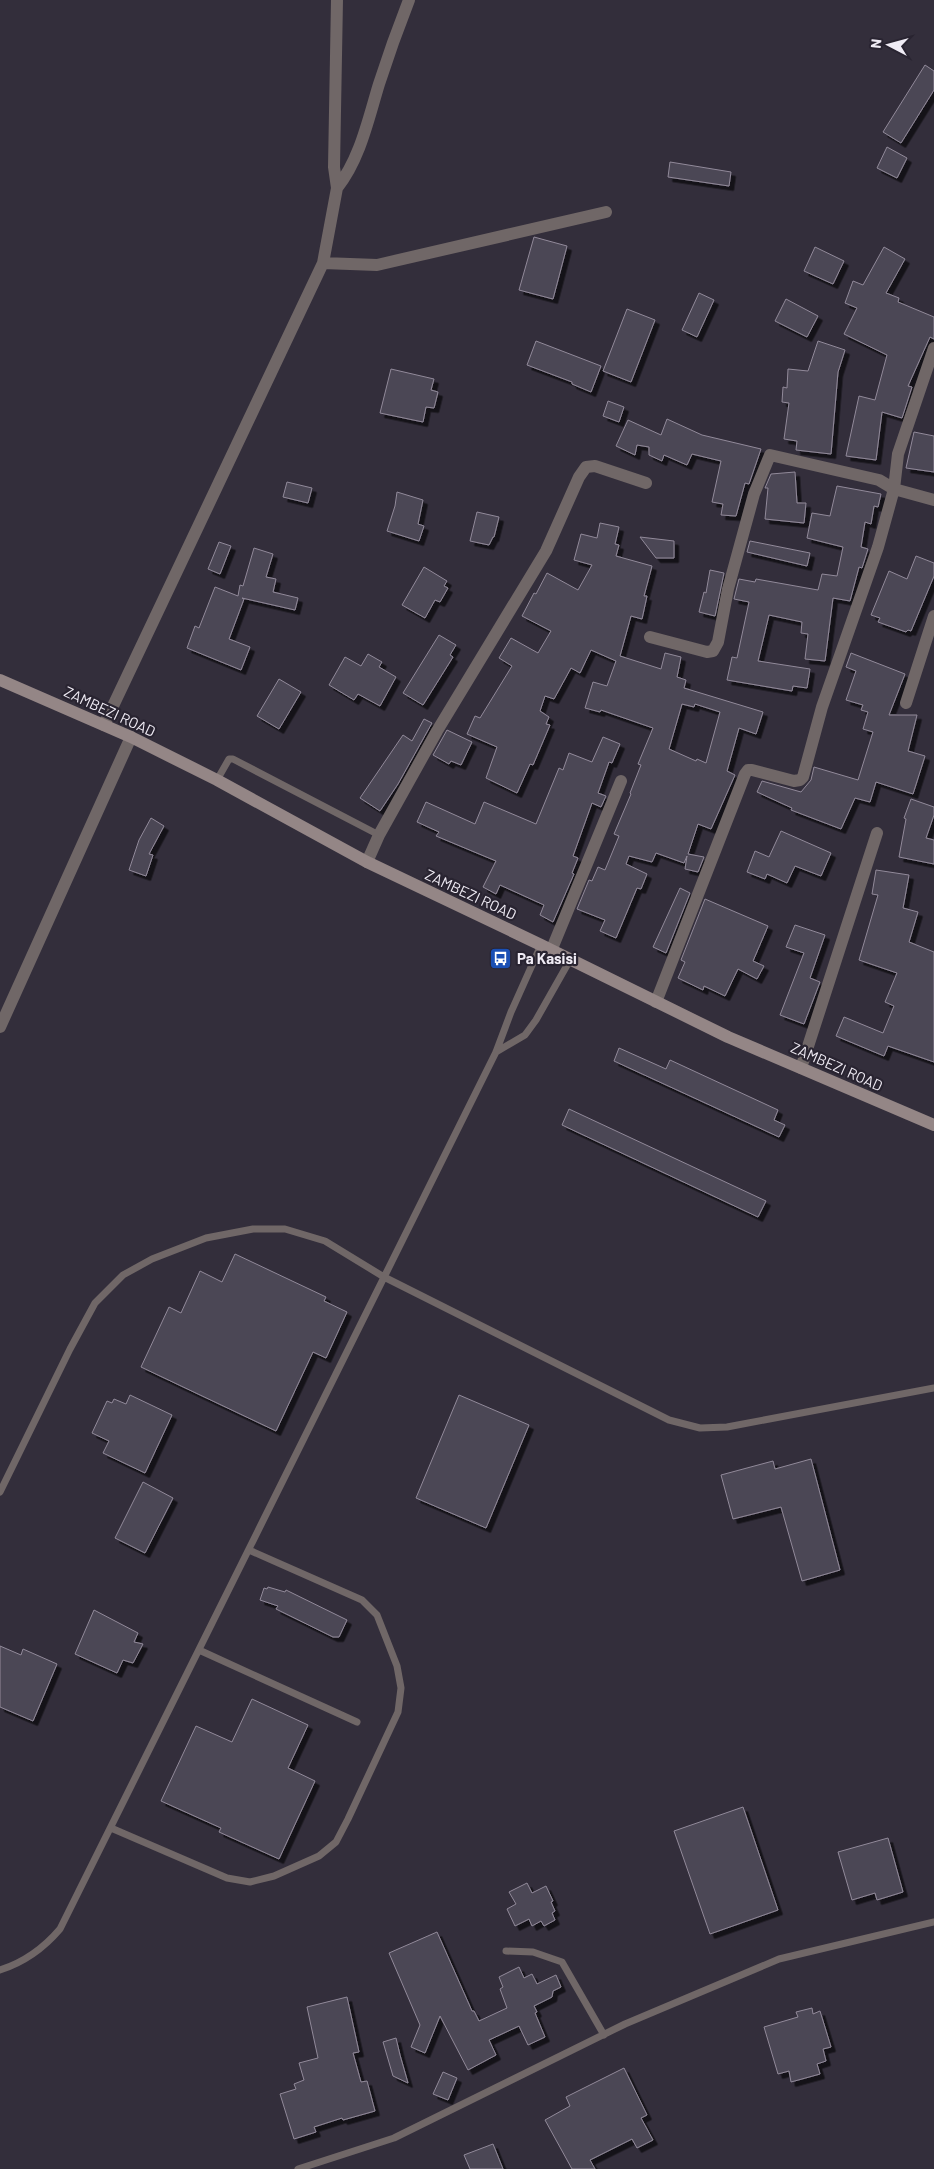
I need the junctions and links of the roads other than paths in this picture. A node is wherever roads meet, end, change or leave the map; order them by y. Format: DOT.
graph roads {
  1 [pos="337,0"];
  2 [pos="409,0"];
  3 [pos="338,188"];
  4 [pos="606,212"];
  5 [pos="323,264"];
  6 [pos="934,348"];
  7 [pos="646,483"];
  8 [pos="894,489"];
  9 [pos="934,500"];
  10 [pos="934,616"];
  11 [pos="650,638"];
  12 [pos="0,680"];
  13 [pos="906,704"];
  14 [pos="104,725"];
  15 [pos="130,737"];
  16 [pos="217,780"];
  17 [pos="621,780"];
  18 [pos="877,833"];
  19 [pos="379,835"];
  20 [pos="366,862"];
  21 [pos="546,948"];
  22 [pos="570,960"];
  23 [pos="656,1002"];
  24 [pos="0,1027"];
  25 [pos="496,1052"];
  26 [pos="801,1068"];
  27 [pos="933,1122"];
  28 [pos="384,1277"];
  29 [pos="934,1388"];
  30 [pos="0,1492"];
  31 [pos="249,1550"];
  32 [pos="199,1650"];
  33 [pos="357,1722"];
  34 [pos="110,1828"];
  35 [pos="934,1922"];
  36 [pos="506,1951"];
  37 [pos="0,1970"];
  38 [pos="604,2035"];
  39 [pos="298,2169"];
  1 -- 3 [label="street"];
  2 -- 3 [label="street"];
  3 -- 5 [label="street"];
  4 -- 5 [label="street"];
  5 -- 14 [label="street"];
  6 -- 8 [label="street"];
  7 -- 19 [label="street"];
  8 -- 9 [label="street"];
  8 -- 11 [label="street"];
  8 -- 23 [label="street"];
  10 -- 13 [label="street"];
  12 -- 14 [label="main road, ZAMBEZI ROAD"];
  14 -- 15 [label="main road, ZAMBEZI ROAD"];
  15 -- 16 [label="main road, ZAMBEZI ROAD"];
  15 -- 24 [label="street"];
  16 -- 19 [label="lane"];
  16 -- 20 [label="main road, ZAMBEZI ROAD"];
  17 -- 21 [label="street"];
  18 -- 26 [label="street"];
  19 -- 20 [label="street"];
  20 -- 21 [label="main road, ZAMBEZI ROAD"];
  21 -- 22 [label="main road, ZAMBEZI ROAD"];
  21 -- 25 [label="lane"];
  22 -- 23 [label="main road, ZAMBEZI ROAD"];
  22 -- 25 [label="lane"];
  23 -- 26 [label="main road, ZAMBEZI ROAD"];
  25 -- 28 [label="lane"];
  26 -- 27 [label="main road, ZAMBEZI ROAD"];
  28 -- 29 [label="lane"];
  28 -- 30 [label="lane"];
  28 -- 31 [label="lane"];
  31 -- 32 [label="lane"];
  31 -- 34 [label="lane"];
  32 -- 33 [label="lane"];
  32 -- 34 [label="lane"];
  34 -- 37 [label="lane"];
  35 -- 38 [label="lane"];
  36 -- 38 [label="lane"];
  38 -- 39 [label="lane"];
}
